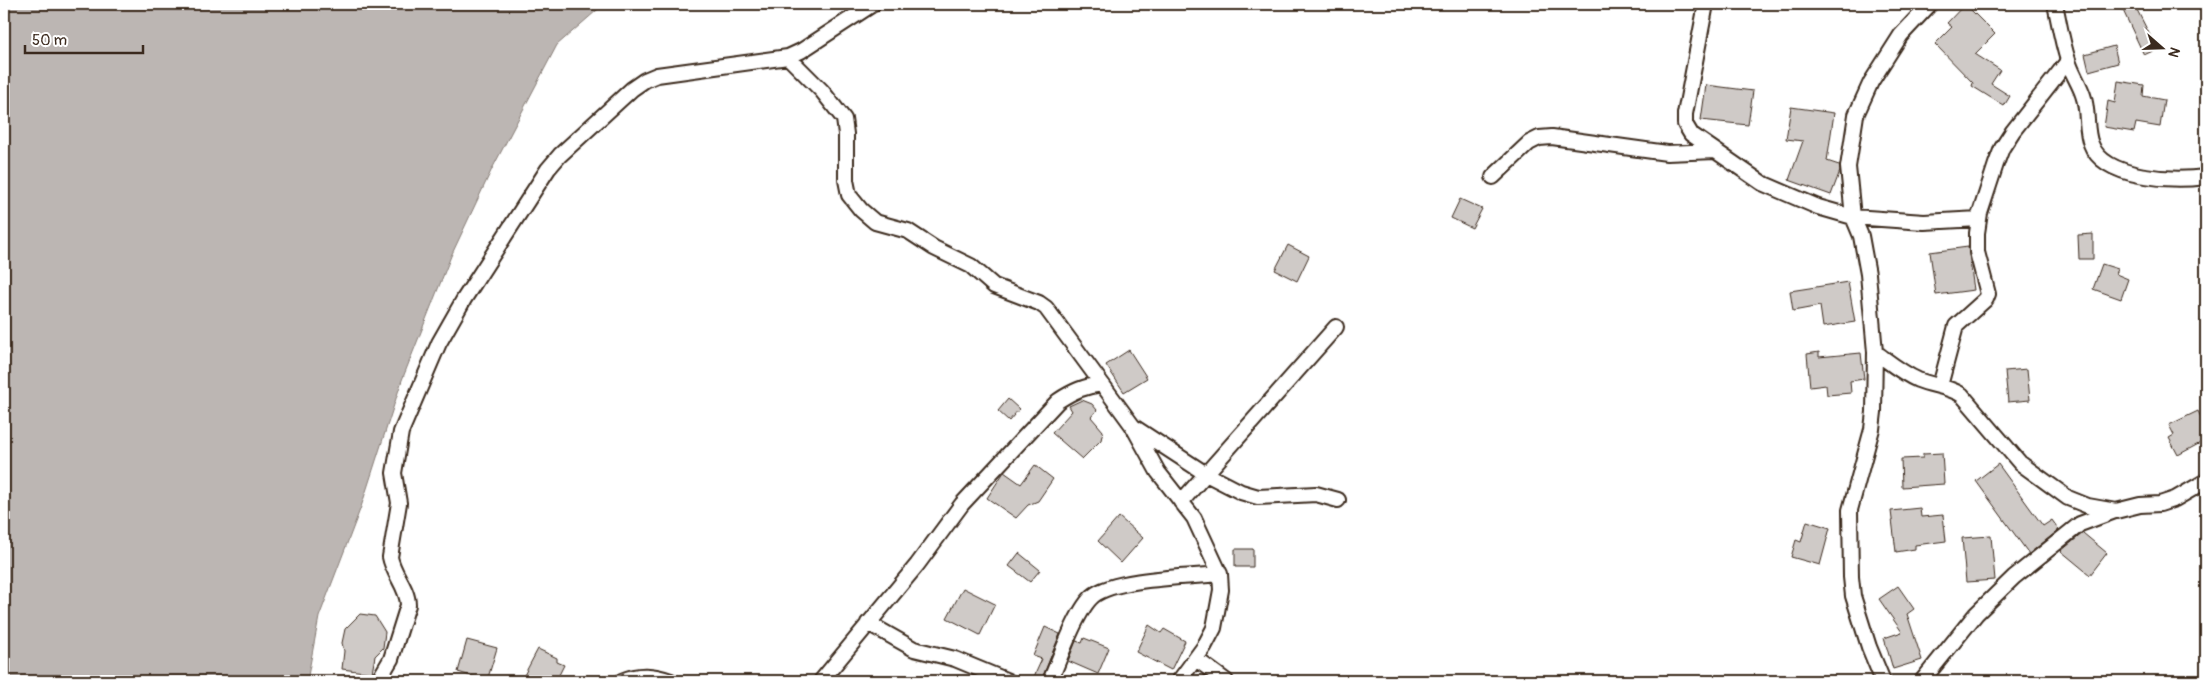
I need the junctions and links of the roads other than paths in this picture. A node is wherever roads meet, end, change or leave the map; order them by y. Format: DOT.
graph roads {
  1 [pos="873,4"];
  2 [pos="1706,4"];
  3 [pos="1930,4"];
  4 [pos="2055,4"];
  5 [pos="788,57"];
  6 [pos="2068,61"];
  7 [pos="1715,151"];
  8 [pos="2206,177"];
  9 [pos="1493,178"];
  10 [pos="1853,217"];
  11 [pos="1979,219"];
  12 [pos="1336,327"];
  13 [pos="1875,352"];
  14 [pos="1102,384"];
  15 [pos="1940,386"];
  16 [pos="1132,425"];
  17 [pos="1206,474"];
  18 [pos="2206,481"];
  19 [pos="1338,500"];
  20 [pos="1181,502"];
  21 [pos="2116,511"];
  22 [pos="1220,574"];
  23 [pos="868,623"];
  24 [pos="1196,659"];
  25 [pos="378,681"];
  26 [pos="622,681"];
  27 [pos="671,681"];
  28 [pos="821,681"];
  29 [pos="1008,681"];
  30 [pos="1050,681"];
  31 [pos="1179,681"];
  32 [pos="1226,681"];
  33 [pos="1883,681"];
  34 [pos="1922,681"];
  1 -- 5 [label="street"];
  2 -- 7 [label="street"];
  3 -- 10 [label="street"];
  4 -- 6 [label="street"];
  5 -- 14 [label="street"];
  5 -- 25 [label="street"];
  6 -- 8 [label="street"];
  6 -- 11 [label="street"];
  7 -- 9 [label="street"];
  7 -- 10 [label="street"];
  10 -- 11 [label="street"];
  10 -- 13 [label="street"];
  11 -- 15 [label="street"];
  12 -- 17 [label="street"];
  13 -- 15 [label="street"];
  13 -- 33 [label="street"];
  14 -- 16 [label="street"];
  14 -- 23 [label="street"];
  15 -- 21 [label="street"];
  16 -- 17 [label="street"];
  16 -- 20 [label="street"];
  17 -- 19 [label="street"];
  17 -- 20 [label="street"];
  18 -- 21 [label="street"];
  20 -- 22 [label="street"];
  21 -- 34 [label="street"];
  22 -- 24 [label="street"];
  22 -- 30 [label="street"];
  23 -- 28 [label="street"];
  23 -- 29 [label="street"];
  24 -- 31 [label="street"];
  24 -- 32 [label="street"];
  26 -- 27 [label="street"];
}
